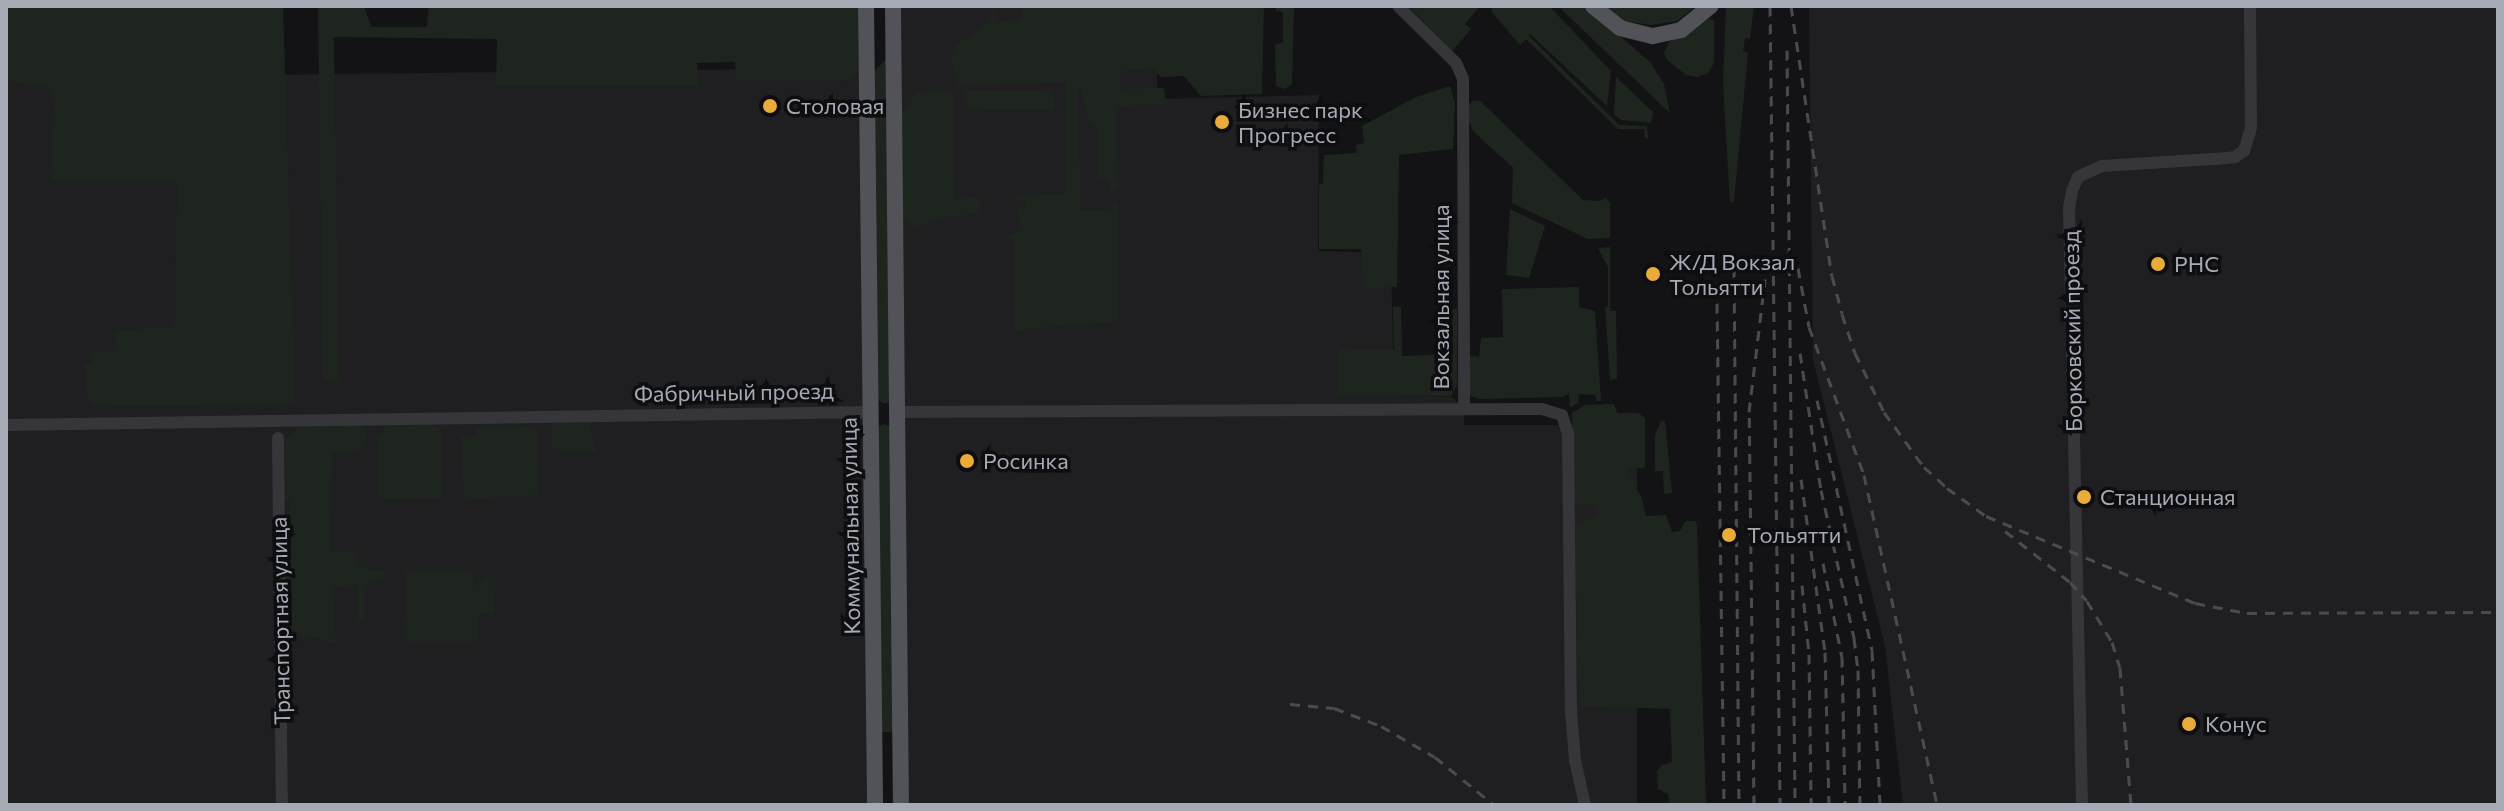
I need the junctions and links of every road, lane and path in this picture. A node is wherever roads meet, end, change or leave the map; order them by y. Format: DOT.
graph roads {
  1 [pos="866,6"];
  2 [pos="893,6"];
  3 [pos="1398,6"];
  4 [pos="1711,6"];
  5 [pos="2250,6"];
  6 [pos="1595,7"];
  7 [pos="1464,409"];
  8 [pos="871,412"];
  9 [pos="896,412"];
  10 [pos="6,425"];
  11 [pos="278,438"];
  12 [pos="874,797"];
  13 [pos="900,798"];
  14 [pos="282,805"];
  15 [pos="1585,805"];
  16 [pos="2082,805"];
  1 -- 8 [label="main road, Коммунальная улица"];
  2 -- 9 [label="main road, Коммунальная улица"];
  3 -- 7 [label="street, Вокзальная улица"];
  4 -- 6 [label="main road"];
  5 -- 16 [label="street, Борковский проезд"];
  7 -- 9 [label="street, Фабричный проезд"];
  7 -- 15 [label="street, Вокзальная улица"];
  8 -- 9 [label="main road, Фабричный проезд"];
  8 -- 10 [label="street, Фабричный проезд"];
  8 -- 12 [label="main road, Коммунальная улица"];
  9 -- 13 [label="main road, Коммунальная улица"];
  11 -- 14 [label="street, Транспортная улица"];
  12 -- 13 [label="main road"];
}
